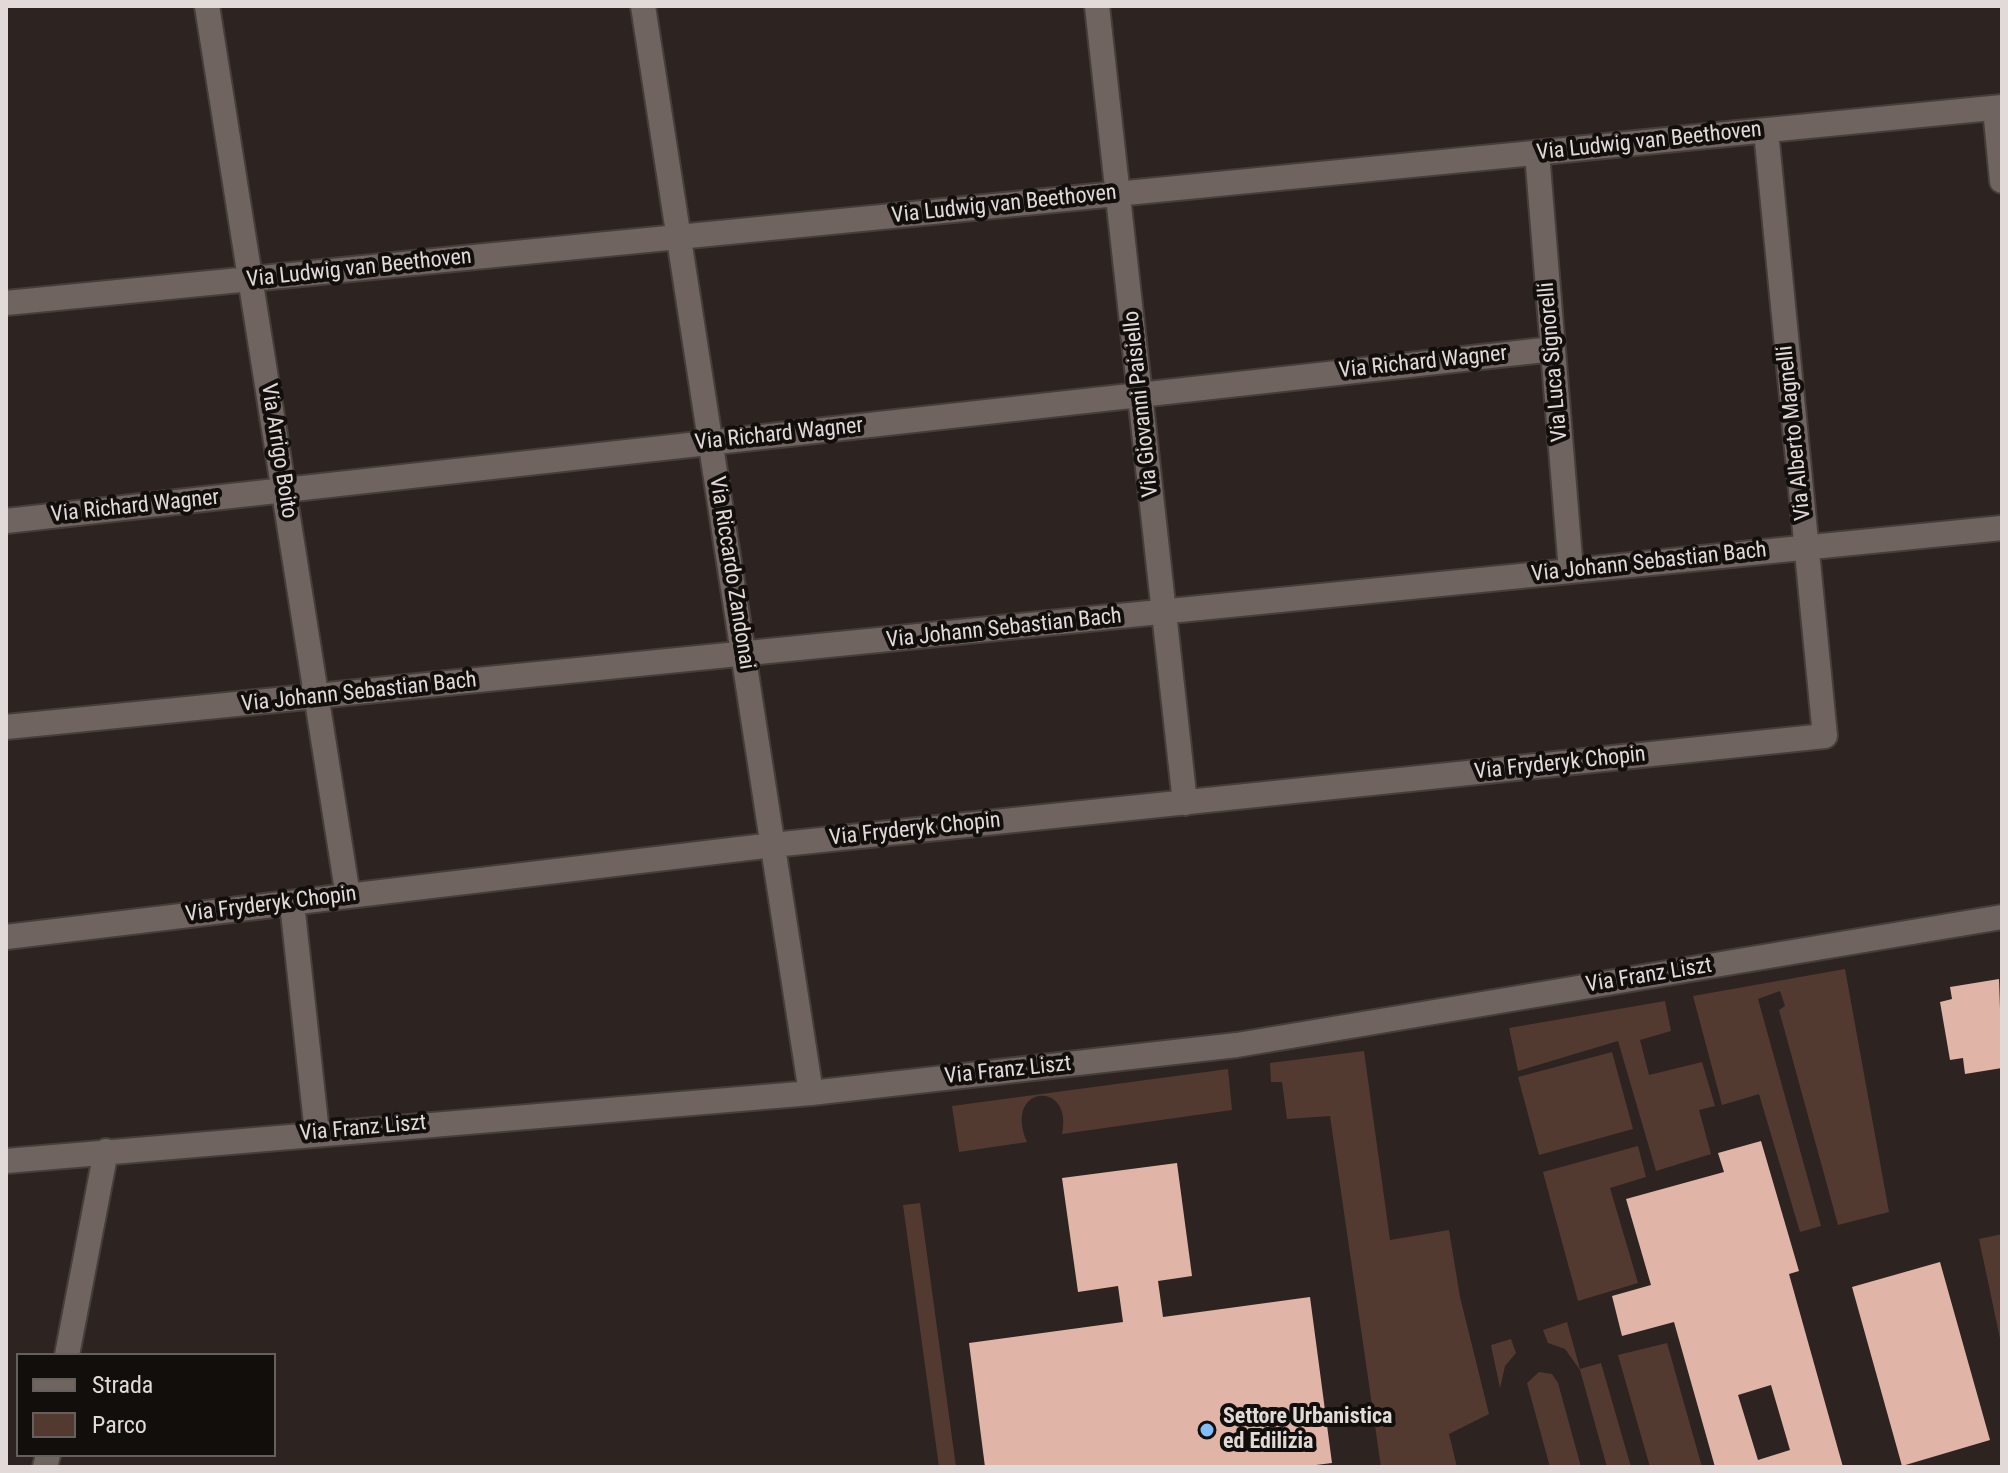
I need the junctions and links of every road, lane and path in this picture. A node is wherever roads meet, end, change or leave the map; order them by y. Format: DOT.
graph roads {
  1 [pos="207,6"];
  2 [pos="643,6"];
  3 [pos="1097,6"];
  4 [pos="1998,108"];
  5 [pos="1766,131"];
  6 [pos="1537,153"];
  7 [pos="2002,181"];
  8 [pos="1119,194"];
  9 [pos="679,237"];
  10 [pos="250,279"];
  11 [pos="6,303"];
  12 [pos="1553,349"];
  13 [pos="1141,395"];
  14 [pos="711,443"];
  15 [pos="284,490"];
  16 [pos="6,521"];
  17 [pos="2002,528"];
  18 [pos="1807,547"];
  19 [pos="1571,571"];
  20 [pos="1165,612"];
  21 [pos="744,655"];
  22 [pos="317,697"];
  23 [pos="6,727"];
  24 [pos="1825,736"];
  25 [pos="1185,803"];
  26 [pos="773,845"];
  27 [pos="348,896"];
  28 [pos="292,903"];
  29 [pos="2002,917"];
  30 [pos="6,937"];
  31 [pos="811,1093"];
  32 [pos="317,1133"];
  33 [pos="106,1151"];
  34 [pos="6,1161"];
  35 [pos="67,1353"];
  1 -- 10 [label="street, Via Arrigo Boito"];
  2 -- 9 [label="street, Via Riccardo Zandonai"];
  3 -- 8 [label="street, Via Giovanni Paisiello"];
  4 -- 5 [label="street, Via Ludwig van Beethoven"];
  4 -- 7 [label="street"];
  5 -- 6 [label="street, Via Ludwig van Beethoven"];
  5 -- 18 [label="street, Via Alberto Magnelli"];
  6 -- 8 [label="street, Via Ludwig van Beethoven"];
  6 -- 12 [label="street, Via Luca Signorelli"];
  8 -- 9 [label="street, Via Ludwig van Beethoven"];
  8 -- 13 [label="street, Via Giovanni Paisiello"];
  9 -- 10 [label="street, Via Ludwig van Beethoven"];
  9 -- 14 [label="street, Via Riccardo Zandonai"];
  10 -- 11 [label="street, Via Ludwig van Beethoven"];
  10 -- 15 [label="street, Via Arrigo Boito"];
  12 -- 13 [label="street, Via Richard Wagner"];
  12 -- 19 [label="street, Via Luca Signorelli"];
  13 -- 14 [label="street, Via Richard Wagner"];
  13 -- 20 [label="street, Via Giovanni Paisiello"];
  14 -- 15 [label="street, Via Richard Wagner"];
  14 -- 21 [label="street, Via Riccardo Zandonai"];
  15 -- 16 [label="street, Via Richard Wagner"];
  15 -- 22 [label="street, Via Arrigo Boito"];
  17 -- 18 [label="street, Via Johann Sebastian Bach"];
  18 -- 19 [label="street, Via Johann Sebastian Bach"];
  18 -- 24 [label="street, Via Alberto Magnelli"];
  19 -- 20 [label="street, Via Johann Sebastian Bach"];
  20 -- 21 [label="street, Via Johann Sebastian Bach"];
  20 -- 25 [label="street, Via Giovanni Paisiello"];
  21 -- 22 [label="street, Via Johann Sebastian Bach"];
  21 -- 26 [label="street, Via Riccardo Zandonai"];
  22 -- 23 [label="street, Via Johann Sebastian Bach"];
  22 -- 27 [label="street, Via Arrigo Boito"];
  24 -- 25 [label="street, Via Fryderyk Chopin"];
  25 -- 26 [label="street, Via Fryderyk Chopin"];
  26 -- 27 [label="street, Via Fryderyk Chopin"];
  26 -- 31 [label="street, Via Riccardo Zandonai"];
  27 -- 28 [label="street, Via Fryderyk Chopin"];
  28 -- 30 [label="street, Via Fryderyk Chopin"];
  28 -- 32 [label="street"];
  29 -- 31 [label="street, Via Franz Liszt"];
  31 -- 32 [label="street, Via Franz Liszt"];
  32 -- 33 [label="street, Via Franz Liszt"];
  33 -- 34 [label="street, Via Franz Liszt"];
  33 -- 35 [label="street"];
}
